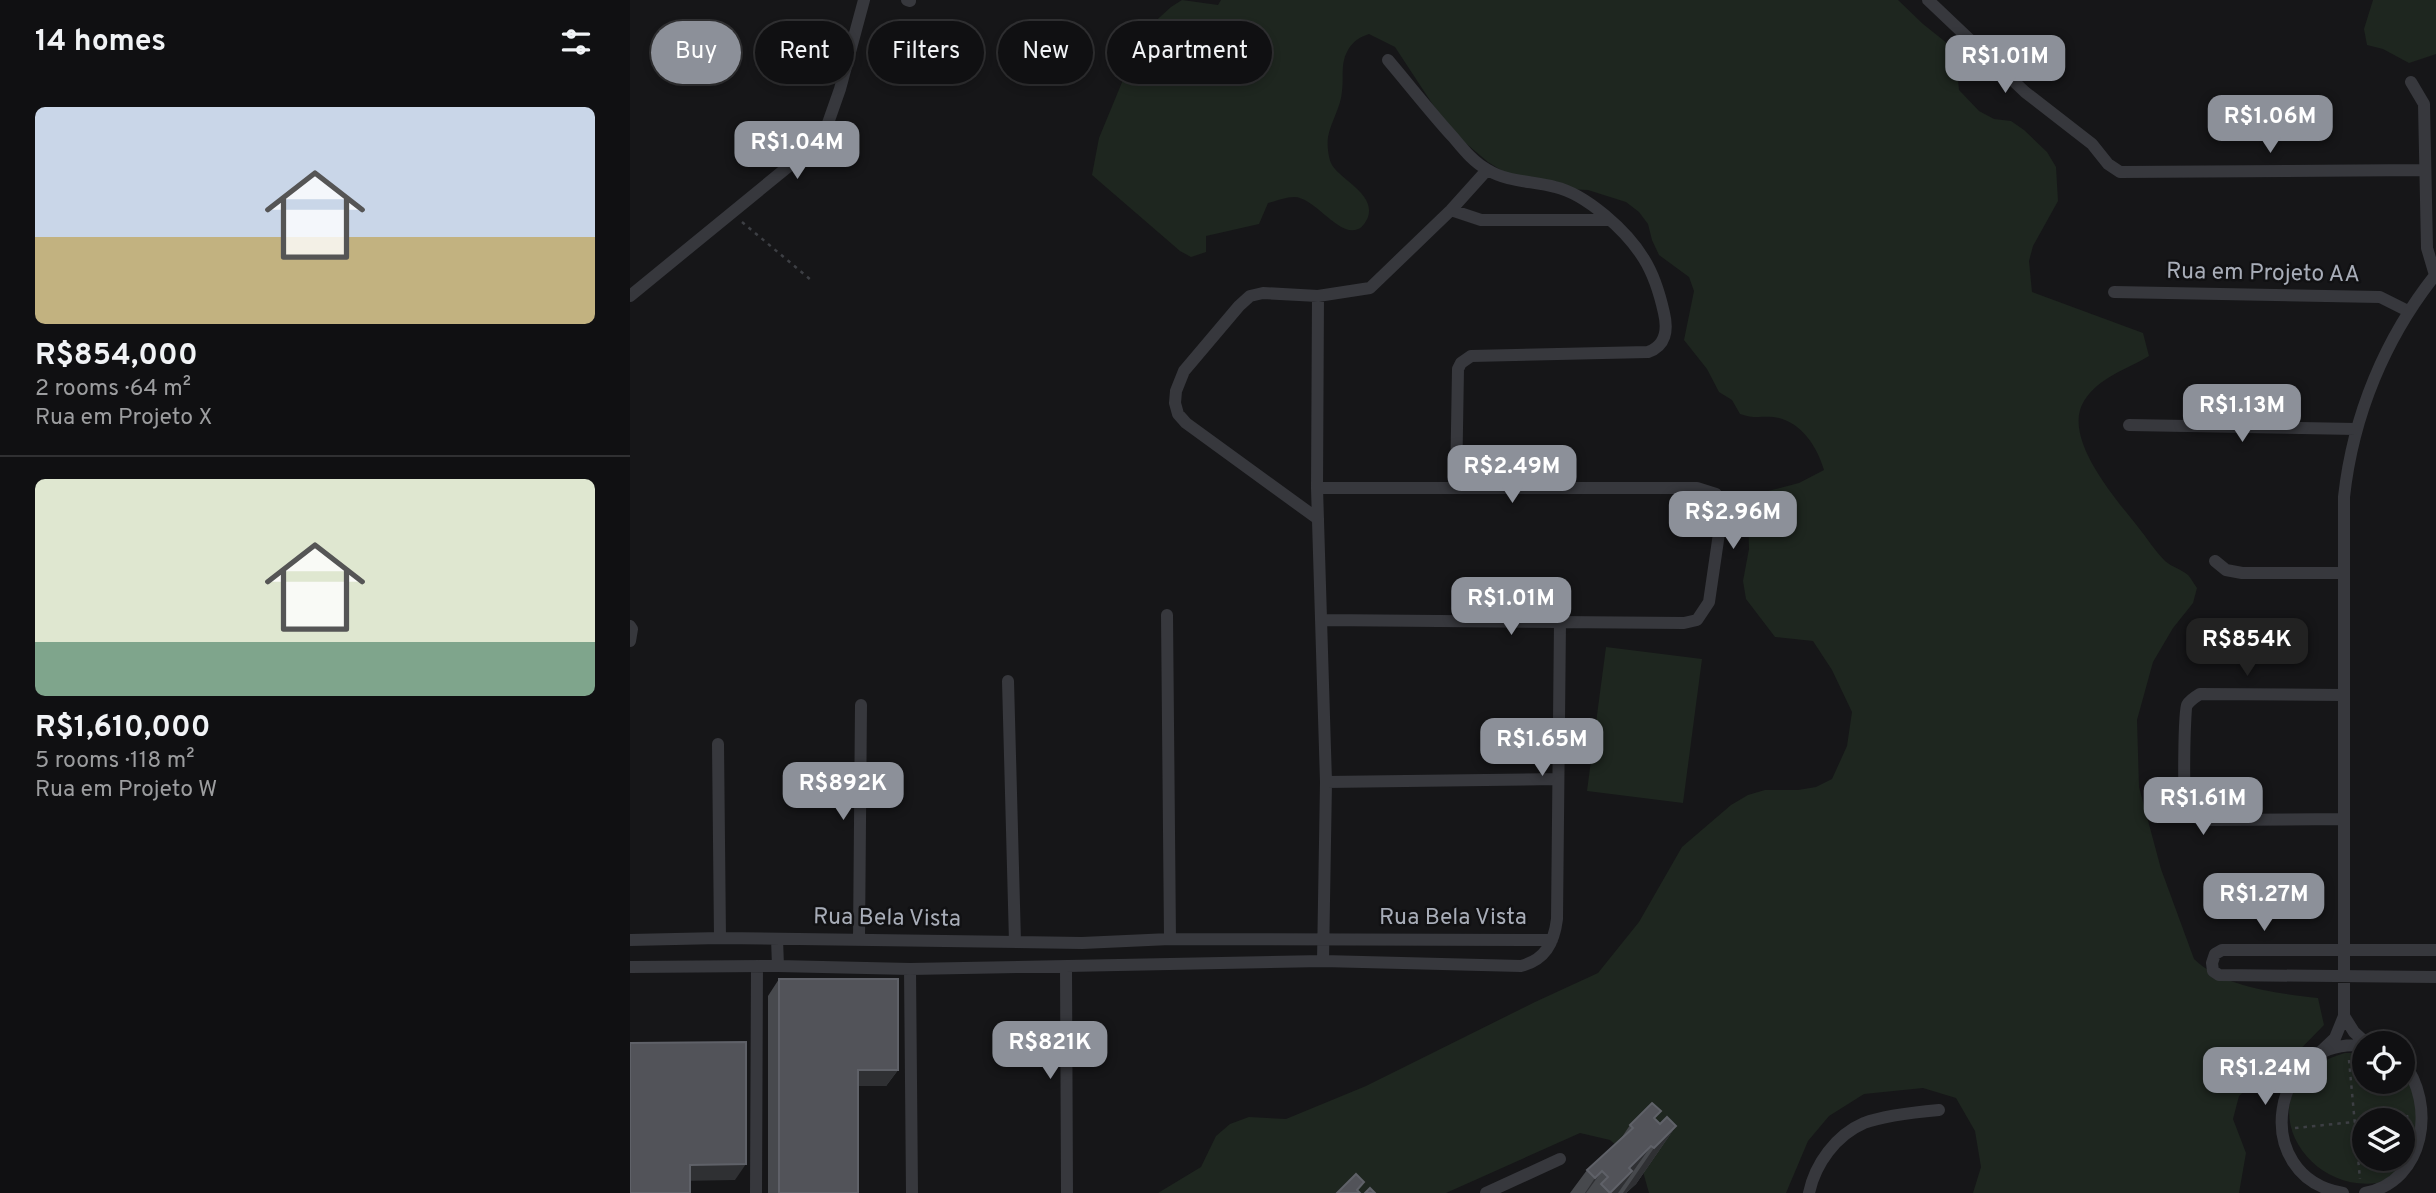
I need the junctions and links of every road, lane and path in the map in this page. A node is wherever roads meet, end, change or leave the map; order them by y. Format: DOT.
graph roads {
  1 [pos="864,0"];
  2 [pos="1928,0"];
  3 [pos="1388,60"];
  4 [pos="2411,82"];
  5 [pos="1487,170"];
  6 [pos="2424,170"];
  7 [pos="1451,210"];
  8 [pos="731,213"];
  9 [pos="1609,220"];
  10 [pos="2436,274"];
  11 [pos="811,279"];
  12 [pos="2114,292"];
  13 [pos="630,296"];
  14 [pos="1318,296"];
  15 [pos="2408,311"];
  16 [pos="2129,425"];
  17 [pos="2356,429"];
  18 [pos="1317,488"];
  19 [pos="1456,488"];
  20 [pos="1318,519"];
  21 [pos="2215,561"];
  22 [pos="2344,573"];
  23 [pos="1167,615"];
  24 [pos="1322,620"];
  25 [pos="1560,621"];
  26 [pos="630,626"];
  27 [pos="630,641"];
  28 [pos="1009,681"];
  29 [pos="2344,695"];
  30 [pos="861,705"];
  31 [pos="718,744"];
  32 [pos="1558,779"];
  33 [pos="1326,782"];
  34 [pos="2344,819"];
  35 [pos="720,938"];
  36 [pos="1324,938"];
  37 [pos="777,939"];
  38 [pos="859,939"];
  39 [pos="1170,939"];
  40 [pos="630,940"];
  41 [pos="1552,940"];
  42 [pos="1015,942"];
  43 [pos="1082,943"];
  44 [pos="2345,949"];
  45 [pos="2436,950"];
  46 [pos="1323,961"];
  47 [pos="757,966"];
  48 [pos="778,966"];
  49 [pos="630,967"];
  50 [pos="1066,968"];
  51 [pos="1082,968"];
  52 [pos="911,970"];
  53 [pos="2436,977"];
  54 [pos="2346,978"];
  55 [pos="2344,1016"];
  56 [pos="2353,1031"];
  57 [pos="2348,1045"];
  58 [pos="2352,1045"];
  59 [pos="2315,1057"];
  60 [pos="2415,1076"];
  61 [pos="2353,1108"];
  62 [pos="1939,1110"];
  63 [pos="2429,1115"];
  64 [pos="2415,1116"];
  65 [pos="2352,1122"];
  66 [pos="2281,1130"];
  67 [pos="1560,1159"];
  68 [pos="2363,1187"];
  69 [pos="2385,1189"];
  70 [pos="756,1193"];
  71 [pos="912,1193"];
  72 [pos="1067,1193"];
  73 [pos="1486,1193"];
  74 [pos="1809,1193"];
  75 [pos="2340,1193"];
  1 -- 8 [label="street"];
  2 -- 6 [label="street"];
  3 -- 5 [label="street"];
  4 -- 6 [label="street"];
  5 -- 7 [label="street"];
  5 -- 9 [label="street"];
  6 -- 10 [label="street"];
  7 -- 9 [label="street"];
  7 -- 14 [label="street"];
  8 -- 11 [label="path"];
  8 -- 13 [label="street"];
  9 -- 19 [label="street"];
  10 -- 15 [label="street"];
  12 -- 15 [label="street, Rua em Projeto AA"];
  14 -- 18 [label="street"];
  14 -- 20 [label="street"];
  15 -- 17 [label="street"];
  16 -- 17 [label="street"];
  17 -- 22 [label="street"];
  18 -- 19 [label="street"];
  18 -- 20 [label="street"];
  19 -- 25 [label="street"];
  20 -- 24 [label="street"];
  21 -- 22 [label="street"];
  22 -- 29 [label="street"];
  23 -- 39 [label="street"];
  24 -- 25 [label="street"];
  24 -- 33 [label="street"];
  25 -- 32 [label="street"];
  26 -- 27 [label="street"];
  28 -- 42 [label="street"];
  29 -- 34 [label="street"];
  29 -- 34 [label="street"];
  30 -- 38 [label="street"];
  31 -- 35 [label="street"];
  32 -- 33 [label="street"];
  32 -- 41 [label="street"];
  33 -- 36 [label="street"];
  34 -- 44 [label="street"];
  35 -- 37 [label="street, Rua Bela Vista"];
  35 -- 40 [label="street, Rua Bela Vista"];
  36 -- 39 [label="street, Rua Bela Vista"];
  36 -- 41 [label="street, Rua Bela Vista"];
  36 -- 46 [label="street"];
  37 -- 38 [label="street, Rua Bela Vista"];
  37 -- 48 [label="street"];
  38 -- 42 [label="street, Rua Bela Vista"];
  39 -- 43 [label="street, Rua Bela Vista"];
  41 -- 46 [label="street, Rua Bela Vista"];
  42 -- 43 [label="street, Rua Bela Vista"];
  43 -- 51 [label="street"];
  44 -- 45 [label="street"];
  44 -- 54 [label="street"];
  44 -- 54 [label="street"];
  46 -- 51 [label="street, Rua Bela Vista"];
  47 -- 48 [label="street, Rua Bela Vista"];
  47 -- 49 [label="street, Rua Bela Vista"];
  47 -- 70 [label="street"];
  48 -- 52 [label="street, Rua Bela Vista"];
  50 -- 51 [label="street, Rua Bela Vista"];
  50 -- 52 [label="street, Rua Bela Vista"];
  50 -- 72 [label="street"];
  52 -- 71 [label="street"];
  53 -- 54 [label="street"];
  54 -- 55 [label="street"];
  55 -- 56 [label="street"];
  55 -- 59 [label="street"];
  57 -- 58 [label="street"];
  57 -- 59 [label="street"];
  57 -- 61 [label="path"];
  59 -- 66 [label="street"];
  60 -- 63 [label="street"];
  62 -- 74 [label="street"];
  63 -- 64 [label="path"];
  63 -- 69 [label="street"];
  65 -- 66 [label="path"];
  66 -- 75 [label="street"];
  67 -- 73 [label="street"];
  68 -- 69 [label="street"];
}
